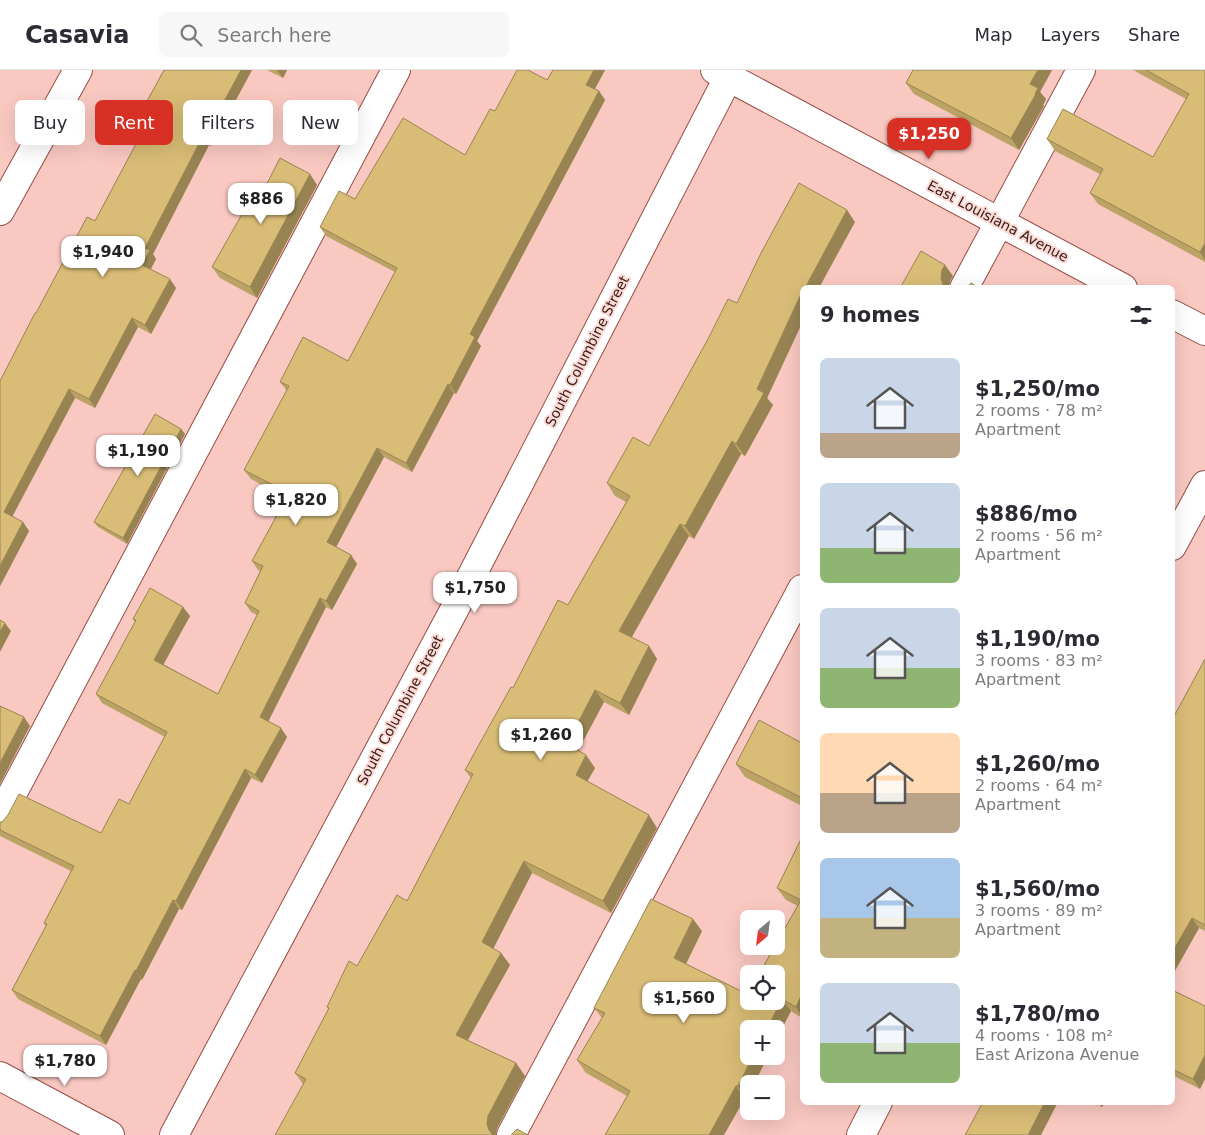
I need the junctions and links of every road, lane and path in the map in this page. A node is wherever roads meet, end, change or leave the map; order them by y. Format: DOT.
graph roads {
  1 [pos="78,70"];
  2 [pos="396,70"];
  3 [pos="1081,70"];
  4 [pos="725,72"];
  5 [pos="0,211"];
  6 [pos="999,221"];
  7 [pos="966,285"];
  8 [pos="1118,285"];
  9 [pos="1175,316"];
  10 [pos="1205,331"];
  11 [pos="1205,484"];
  12 [pos="1175,540"];
  13 [pos="800,593"];
  14 [pos="0,817"];
  15 [pos="0,1076"];
  16 [pos="876,1105"];
  17 [pos="110,1135"];
  18 [pos="174,1135"];
  19 [pos="511,1135"];
  20 [pos="861,1135"];
  1 -- 5 [label="street"];
  2 -- 14 [label="street"];
  3 -- 6 [label="street"];
  4 -- 6 [label="street, East Louisiana Avenue"];
  4 -- 18 [label="street, South Columbine Street"];
  6 -- 7 [label="street"];
  6 -- 8 [label="street, East Louisiana Avenue"];
  9 -- 10 [label="street"];
  11 -- 12 [label="street"];
  13 -- 19 [label="street"];
  15 -- 17 [label="street"];
  16 -- 20 [label="street"];
}
